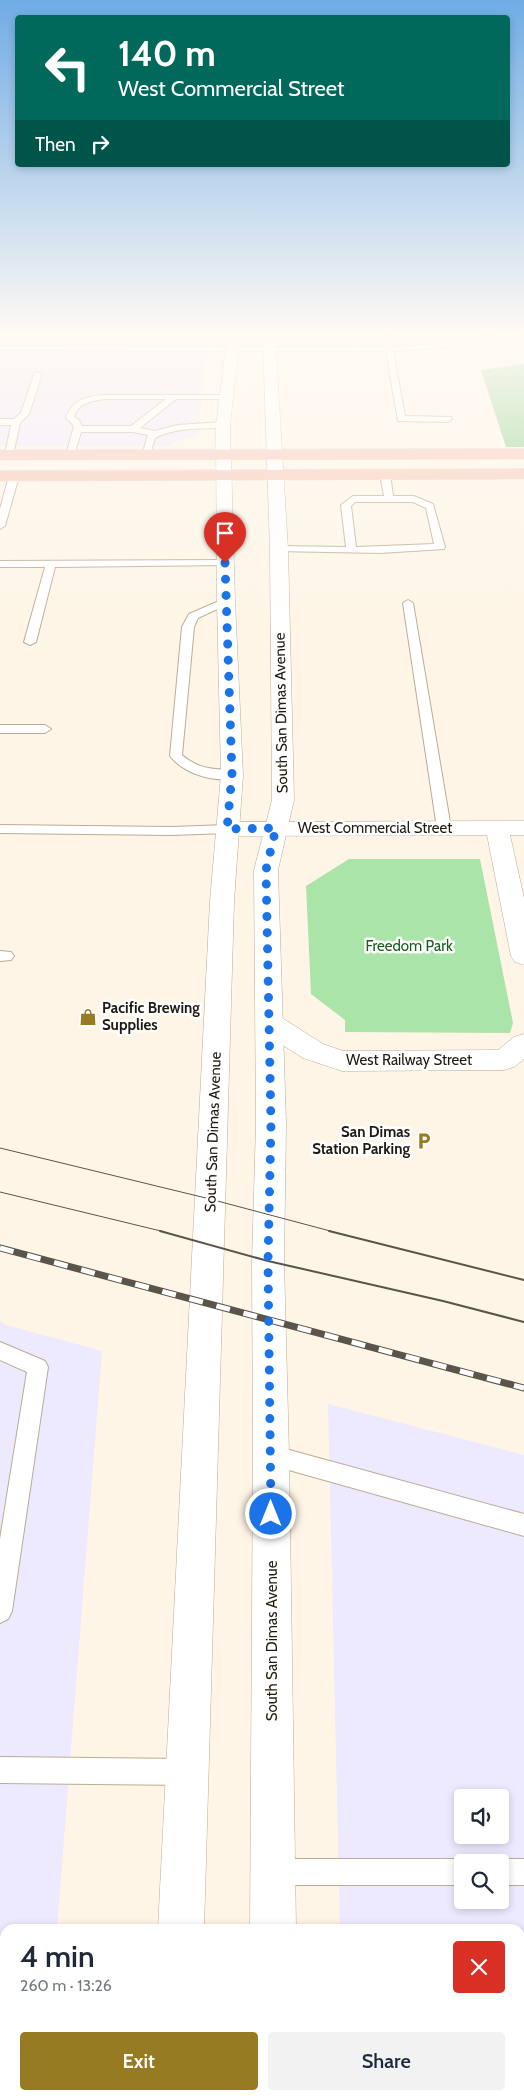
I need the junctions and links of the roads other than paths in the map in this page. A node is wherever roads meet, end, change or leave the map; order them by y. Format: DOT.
graph roads {
  1 [pos="12,434"];
  2 [pos="76,434"];
  3 [pos="155,434"];
  4 [pos="223,434"];
  5 [pos="275,434"];
  6 [pos="223,454"];
  7 [pos="276,454"];
  8 [pos="524,454"];
  9 [pos="5,455"];
  10 [pos="70,455"];
  11 [pos="146,455"];
  12 [pos="225,474"];
  13 [pos="277,474"];
  14 [pos="385,474"];
  15 [pos="524,474"];
  16 [pos="7,476"];
  17 [pos="389,499"];
  18 [pos="2,510"];
  19 [pos="0,526"];
  20 [pos="279,549"];
  21 [pos="351,549"];
  22 [pos="225,563"];
  23 [pos="0,564"];
  24 [pos="51,564"];
  25 [pos="226,601"];
  26 [pos="408,604"];
  27 [pos="30,642"];
  28 [pos="0,729"];
  29 [pos="45,729"];
  30 [pos="232,774"];
  31 [pos="276,828"];
  32 [pos="444,828"];
  33 [pos="497,828"];
  34 [pos="524,828"];
  35 [pos="0,829"];
  36 [pos="227,829"];
  37 [pos="524,956"];
  38 [pos="269,1023"];
  39 [pos="524,1044"];
  40 [pos="0,1351"];
  41 [pos="271,1454"];
  42 [pos="524,1525"];
  43 [pos="0,1611"];
  44 [pos="0,1770"];
  45 [pos="187,1772"];
  46 [pos="272,1872"];
  47 [pos="454,1872"];
  48 [pos="509,1872"];
  49 [pos="524,1872"];
  50 [pos="181,1924"];
  51 [pos="272,1924"];
  1 -- 9 [label="lane"];
  2 -- 10 [label="lane"];
  3 -- 11 [label="lane"];
  4 -- 6 [label="street, South San Dimas Avenue"];
  5 -- 7 [label="street, South San Dimas Avenue"];
  6 -- 7 [label="main road"];
  6 -- 11 [label="main road"];
  6 -- 12 [label="street, South San Dimas Avenue"];
  7 -- 8 [label="main road"];
  7 -- 13 [label="street, South San Dimas Avenue"];
  9 -- 10 [label="main road"];
  10 -- 11 [label="main road"];
  12 -- 13 [label="main road"];
  12 -- 16 [label="main road"];
  12 -- 22 [label="street, South San Dimas Avenue"];
  13 -- 14 [label="main road"];
  13 -- 20 [label="street, South San Dimas Avenue"];
  14 -- 15 [label="main road"];
  14 -- 17 [label="lane"];
  16 -- 18 [label="lane"];
  17 -- 21 [label="lane"];
  17 -- 21 [label="lane"];
  18 -- 19 [label="lane"];
  20 -- 21 [label="lane"];
  20 -- 31 [label="street, South San Dimas Avenue"];
  22 -- 24 [label="lane"];
  22 -- 25 [label="street, South San Dimas Avenue"];
  23 -- 24 [label="lane"];
  24 -- 27 [label="lane"];
  25 -- 30 [label="street, South San Dimas Avenue"];
  25 -- 30 [label="lane"];
  26 -- 32 [label="lane"];
  28 -- 29 [label="lane"];
  30 -- 36 [label="street, South San Dimas Avenue"];
  31 -- 32 [label="street, West Commercial Street"];
  31 -- 36 [label="street, West Commercial Street"];
  31 -- 38 [label="street, South San Dimas Avenue"];
  32 -- 33 [label="street, West Commercial Street"];
  33 -- 34 [label="street, West Commercial Street"];
  33 -- 37 [label="street"];
  35 -- 36 [label="lane"];
  36 -- 45 [label="street, South San Dimas Avenue"];
  38 -- 39 [label="street, West Railway Street"];
  38 -- 41 [label="street, South San Dimas Avenue"];
  40 -- 43 [label="lane"];
  41 -- 42 [label="lane"];
  41 -- 46 [label="street, South San Dimas Avenue"];
  44 -- 45 [label="lane"];
  45 -- 50 [label="street, South San Dimas Avenue"];
  46 -- 47 [label="lane"];
  46 -- 51 [label="street, South San Dimas Avenue"];
  48 -- 49 [label="lane"];
}
